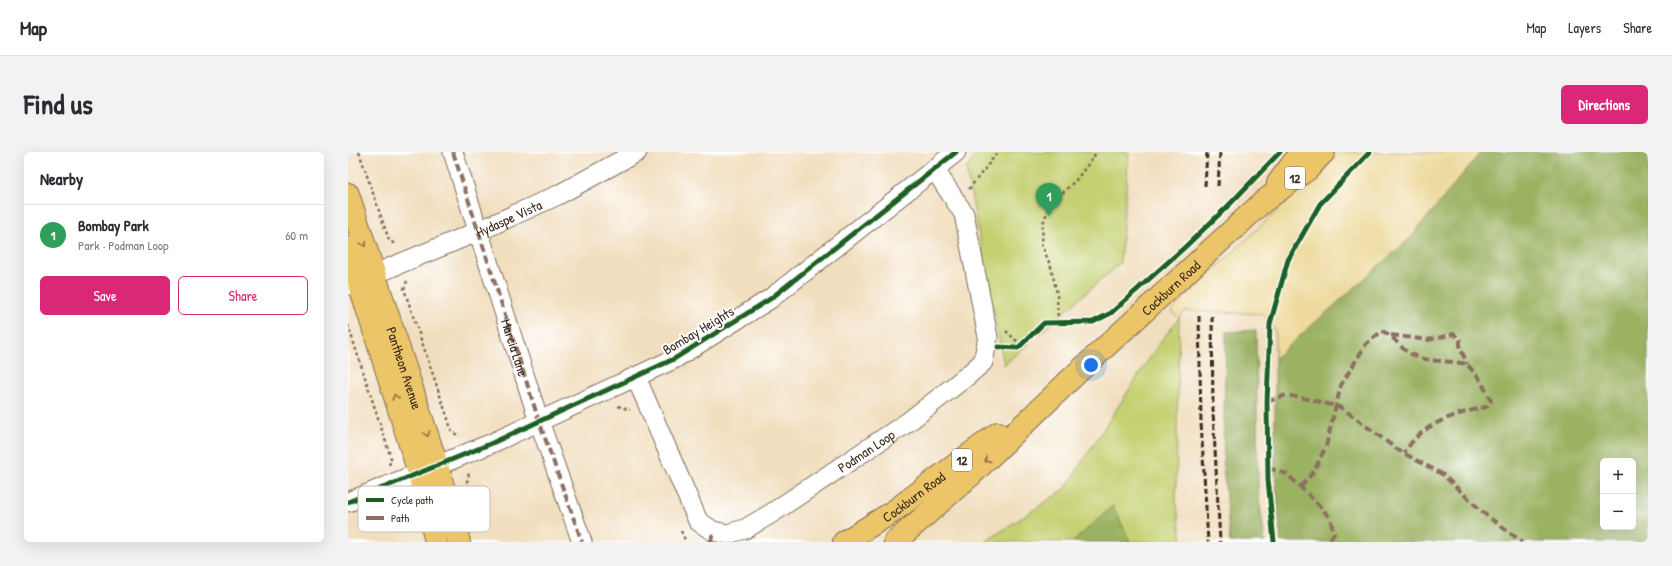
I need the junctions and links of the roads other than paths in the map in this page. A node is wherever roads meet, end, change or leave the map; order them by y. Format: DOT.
graph roads {
  1 [pos="453,152"];
  2 [pos="637,152"];
  3 [pos="956,152"];
  4 [pos="1301,152"];
  5 [pos="1324,152"];
  6 [pos="935,170"];
  7 [pos="348,194"];
  8 [pos="1264,202"];
  9 [pos="479,231"];
  10 [pos="348,248"];
  11 [pos="360,280"];
  12 [pos="1076,374"];
  13 [pos="636,377"];
  14 [pos="539,421"];
  15 [pos="428,469"];
  16 [pos="387,486"];
  17 [pos="430,486"];
  18 [pos="435,486"];
  19 [pos="358,498"];
  20 [pos="348,502"];
  21 [pos="435,532"];
  22 [pos="455,532"];
  23 [pos="712,537"];
  24 [pos="436,542"];
  25 [pos="459,542"];
  26 [pos="582,542"];
  27 [pos="844,542"];
  28 [pos="895,542"];
  1 -- 9 [label="street, Marcia Lane"];
  2 -- 9 [label="street, Hydaspe Vista"];
  3 -- 6 [label="street, Bombay Heights"];
  4 -- 8 [label="main road, Cockburn Road / 12"];
  5 -- 8 [label="main road, Cockburn Road / 12"];
  6 -- 13 [label="street, Bombay Heights"];
  6 -- 23 [label="street, Podman Loop"];
  7 -- 11 [label="main road, Pantheon Avenue, one-way"];
  8 -- 12 [label="main road, Cockburn Road / 12"];
  9 -- 11 [label="street, Hydaspe Vista"];
  9 -- 14 [label="street, Marcia Lane"];
  10 -- 11 [label="main road, Pantheon Avenue"];
  11 -- 15 [label="main road, Pantheon Avenue"];
  12 -- 27 [label="main road, Cockburn Road / 12"];
  12 -- 28 [label="main road, Cockburn Road / 12, one-way"];
  13 -- 14 [label="street, Bombay Heights"];
  13 -- 23 [label="street, Podman Loop"];
  14 -- 15 [label="street, Bombay Heights"];
  14 -- 26 [label="street, Marcia Lane"];
  15 -- 16 [label="street, Bombay Heights"];
  15 -- 17 [label="main road, Pantheon Avenue"];
  15 -- 18 [label="main road, Pantheon Avenue"];
  19 -- 20 [label="street, Bombay Heights"];
  21 -- 24 [label="main road, Pantheon Avenue"];
  22 -- 25 [label="main road, Pantheon Avenue"];
}
